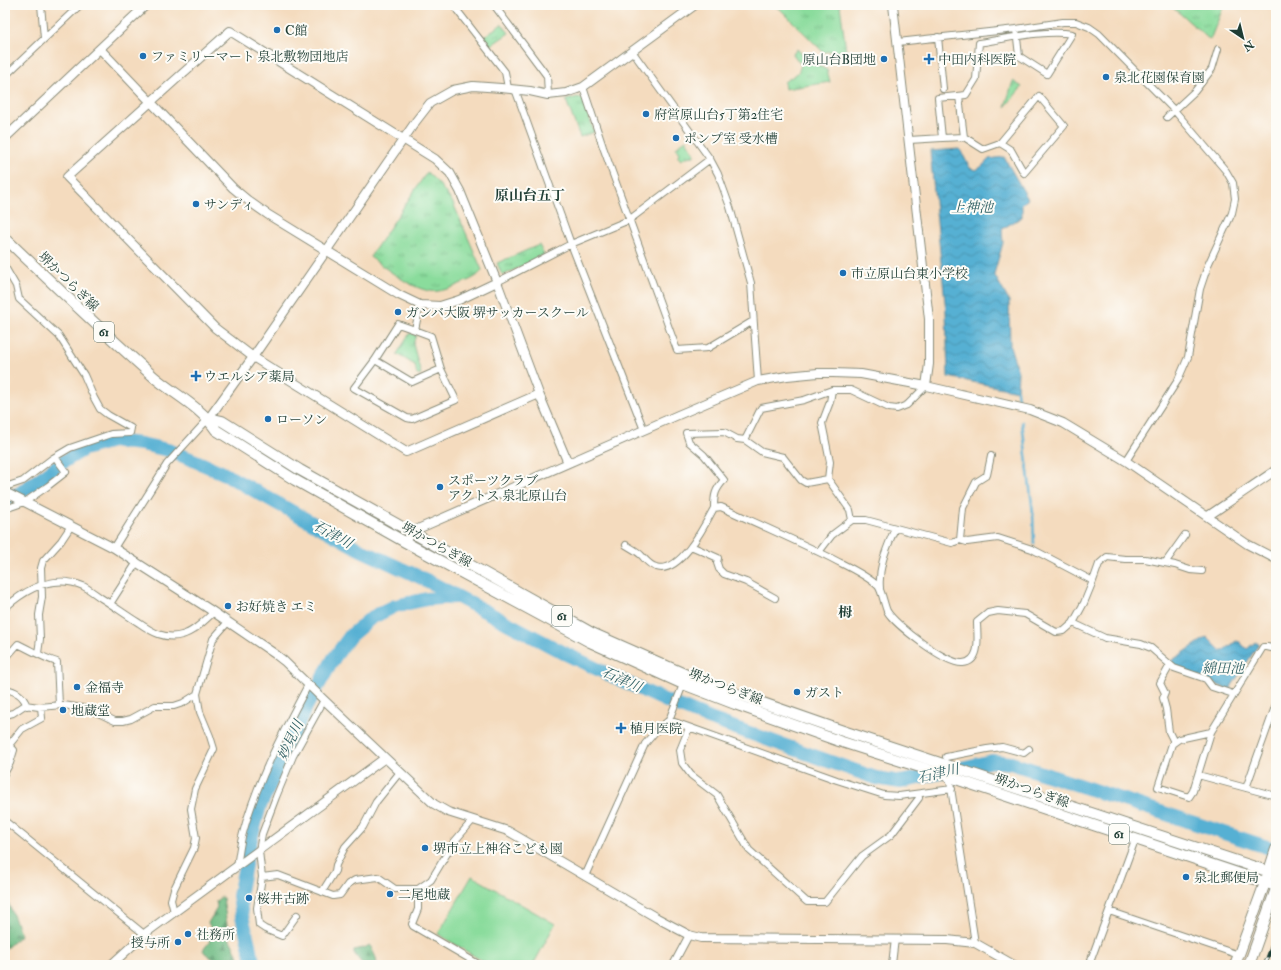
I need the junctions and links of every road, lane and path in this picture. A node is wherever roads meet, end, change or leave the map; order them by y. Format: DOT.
graph roads {
  1 [pos="41,5"];
  2 [pos="80,5"];
  3 [pos="146,5"];
  4 [pos="453,5"];
  5 [pos="494,5"];
  6 [pos="696,5"];
  7 [pos="893,5"];
  8 [pos="1016,29"];
  9 [pos="938,37"];
  10 [pos="1017,37"];
  11 [pos="44,38"];
  12 [pos="898,42"];
  13 [pos="100,49"];
  14 [pos="1218,49"];
  15 [pos="632,51"];
  16 [pos="5,76"];
  17 [pos="583,87"];
  18 [pos="511,89"];
  19 [pos="943,89"];
  20 [pos="548,95"];
  21 [pos="959,96"];
  22 [pos="152,102"];
  23 [pos="1174,110"];
  24 [pos="1167,117"];
  25 [pos="964,137"];
  26 [pos="5,138"];
  27 [pos="942,138"];
  28 [pos="404,139"];
  29 [pos="909,140"];
  30 [pos="1000,142"];
  31 [pos="710,159"];
  32 [pos="629,220"];
  33 [pos="5,238"];
  34 [pos="571,244"];
  35 [pos="326,251"];
  36 [pos="5,267"];
  37 [pos="497,282"];
  38 [pos="420,305"];
  39 [pos="753,321"];
  40 [pos="416,330"];
  41 [pos="253,357"];
  42 [pos="375,360"];
  43 [pos="441,369"];
  44 [pos="758,381"];
  45 [pos="926,386"];
  46 [pos="832,390"];
  47 [pos="539,394"];
  48 [pos="208,418"];
  49 [pos="644,430"];
  50 [pos="745,440"];
  51 [pos="991,456"];
  52 [pos="56,457"];
  53 [pos="1126,461"];
  54 [pos="568,463"];
  55 [pos="1276,470"];
  56 [pos="828,479"];
  57 [pos="5,487"];
  58 [pos="5,492"];
  59 [pos="24,501"];
  60 [pos="5,508"];
  61 [pos="714,508"];
  62 [pos="1208,516"];
  63 [pos="852,520"];
  64 [pos="71,526"];
  65 [pos="895,528"];
  66 [pos="411,532"];
  67 [pos="1185,535"];
  68 [pos="960,540"];
  69 [pos="405,542"];
  70 [pos="626,545"];
  71 [pos="691,546"];
  72 [pos="114,548"];
  73 [pos="819,552"];
  74 [pos="1276,559"];
  75 [pos="137,562"];
  76 [pos="1165,563"];
  77 [pos="1202,571"];
  78 [pos="1093,581"];
  79 [pos="42,584"];
  80 [pos="880,588"];
  81 [pos="774,598"];
  82 [pos="110,604"];
  83 [pos="5,608"];
  84 [pos="214,612"];
  85 [pos="228,622"];
  86 [pos="1074,623"];
  87 [pos="1276,649"];
  88 [pos="38,653"];
  89 [pos="5,659"];
  90 [pos="1170,665"];
  91 [pos="683,684"];
  92 [pos="309,686"];
  93 [pos="5,689"];
  94 [pos="197,694"];
  95 [pos="1233,694"];
  96 [pos="323,700"];
  97 [pos="1276,704"];
  98 [pos="59,705"];
  99 [pos="28,706"];
  100 [pos="41,707"];
  101 [pos="5,715"];
  102 [pos="670,718"];
  103 [pos="689,728"];
  104 [pos="1211,732"];
  105 [pos="1174,742"];
  106 [pos="1029,750"];
  107 [pos="385,758"];
  108 [pos="945,762"];
  109 [pos="5,772"];
  110 [pos="400,772"];
  111 [pos="1198,775"];
  112 [pos="951,783"];
  113 [pos="1246,788"];
  114 [pos="919,794"];
  115 [pos="1276,796"];
  116 [pos="5,821"];
  117 [pos="472,821"];
  118 [pos="1135,840"];
  119 [pos="1276,849"];
  120 [pos="258,852"];
  121 [pos="238,866"];
  122 [pos="1272,870"];
  123 [pos="584,876"];
  124 [pos="262,877"];
  125 [pos="1266,883"];
  126 [pos="1276,888"];
  127 [pos="418,889"];
  128 [pos="322,892"];
  129 [pos="1109,911"];
  130 [pos="174,912"];
  131 [pos="297,915"];
  132 [pos="144,934"];
  133 [pos="689,935"];
  134 [pos="895,939"];
  135 [pos="975,943"];
  136 [pos="1239,955"];
  137 [pos="892,964"];
  138 [pos="111,965"];
  139 [pos="480,965"];
  140 [pos="673,965"];
  141 [pos="1014,965"];
  142 [pos="1089,965"];
  143 [pos="1235,965"];
  144 [pos="1249,965"];
  1 -- 11 [label="street"];
  2 -- 11 [label="street"];
  3 -- 13 [label="street"];
  4 -- 18 [label="street"];
  5 -- 20 [label="street"];
  6 -- 15 [label="street"];
  7 -- 12 [label="street"];
  8 -- 9 [label="street"];
  8 -- 10 [label="street"];
  8 -- 23 [label="street"];
  9 -- 12 [label="street"];
  9 -- 19 [label="street"];
  10 -- 10 [label="street"];
  10 -- 21 [label="street"];
  11 -- 16 [label="street"];
  12 -- 29 [label="street"];
  13 -- 22 [label="street"];
  13 -- 26 [label="street"];
  14 -- 23 [label="street"];
  15 -- 17 [label="street"];
  15 -- 31 [label="street"];
  17 -- 20 [label="street"];
  17 -- 32 [label="street"];
  18 -- 20 [label="street"];
  18 -- 28 [label="street"];
  18 -- 34 [label="street"];
  21 -- 25 [label="street"];
  21 -- 27 [label="street"];
  22 -- 28 [label="street"];
  22 -- 35 [label="street"];
  22 -- 41 [label="street"];
  23 -- 24 [label="street"];
  23 -- 53 [label="street"];
  25 -- 27 [label="street"];
  25 -- 30 [label="street"];
  27 -- 29 [label="street"];
  28 -- 35 [label="street"];
  28 -- 37 [label="street"];
  29 -- 45 [label="street"];
  30 -- 30 [label="street"];
  31 -- 32 [label="street"];
  31 -- 39 [label="street"];
  32 -- 34 [label="street"];
  32 -- 39 [label="street"];
  33 -- 48 [label="main road, 堺かつらぎ線 / 61"];
  34 -- 37 [label="street"];
  34 -- 49 [label="street"];
  35 -- 38 [label="street"];
  35 -- 41 [label="street"];
  36 -- 52 [label="street"];
  37 -- 38 [label="street"];
  37 -- 47 [label="street"];
  38 -- 40 [label="street"];
  39 -- 44 [label="street"];
  40 -- 42 [label="street"];
  40 -- 43 [label="street"];
  41 -- 47 [label="street"];
  41 -- 48 [label="street"];
  42 -- 43 [label="street"];
  42 -- 43 [label="street"];
  44 -- 45 [label="street"];
  44 -- 49 [label="street"];
  45 -- 46 [label="street"];
  45 -- 53 [label="street"];
  46 -- 50 [label="street"];
  46 -- 56 [label="street"];
  47 -- 54 [label="street"];
  48 -- 66 [label="main road, 堺かつらぎ線 / 61"];
  48 -- 69 [label="main road, 堺かつらぎ線 / 61"];
  48 -- 72 [label="street"];
  49 -- 54 [label="street"];
  50 -- 56 [label="street"];
  50 -- 61 [label="street"];
  51 -- 68 [label="street"];
  52 -- 57 [label="street"];
  52 -- 59 [label="street"];
  53 -- 62 [label="street"];
  54 -- 66 [label="street"];
  55 -- 62 [label="street"];
  56 -- 63 [label="street"];
  58 -- 59 [label="street"];
  59 -- 60 [label="street"];
  59 -- 64 [label="street"];
  61 -- 71 [label="street"];
  61 -- 73 [label="street"];
  62 -- 74 [label="street"];
  63 -- 65 [label="street"];
  63 -- 73 [label="street"];
  64 -- 72 [label="street"];
  64 -- 79 [label="street"];
  65 -- 68 [label="street"];
  65 -- 80 [label="street"];
  66 -- 69 [label="street"];
  66 -- 91 [label="main road, 堺かつらぎ線 / 61"];
  67 -- 76 [label="street"];
  68 -- 78 [label="street"];
  69 -- 91 [label="main road, 堺かつらぎ線 / 61"];
  70 -- 71 [label="street"];
  71 -- 81 [label="street"];
  72 -- 75 [label="street"];
  73 -- 80 [label="street"];
  75 -- 82 [label="street"];
  75 -- 84 [label="street"];
  76 -- 77 [label="street"];
  76 -- 78 [label="street"];
  78 -- 86 [label="street"];
  79 -- 82 [label="street"];
  79 -- 83 [label="street"];
  79 -- 88 [label="street"];
  80 -- 86 [label="street"];
  82 -- 84 [label="street"];
  84 -- 85 [label="street"];
  85 -- 92 [label="street"];
  85 -- 94 [label="street"];
  86 -- 90 [label="street"];
  87 -- 95 [label="street"];
  88 -- 89 [label="street"];
  88 -- 98 [label="street"];
  90 -- 95 [label="street"];
  90 -- 105 [label="street"];
  91 -- 102 [label="street"];
  91 -- 108 [label="main road, 堺かつらぎ線 / 61"];
  91 -- 112 [label="main road, 堺かつらぎ線 / 61"];
  92 -- 96 [label="street"];
  92 -- 121 [label="street"];
  93 -- 99 [label="street"];
  94 -- 98 [label="street"];
  94 -- 130 [label="street"];
  95 -- 104 [label="street"];
  96 -- 107 [label="street"];
  96 -- 120 [label="street"];
  97 -- 113 [label="street"];
  98 -- 100 [label="street"];
  99 -- 100 [label="street"];
  99 -- 101 [label="street"];
  100 -- 109 [label="street"];
  102 -- 103 [label="street"];
  102 -- 123 [label="street"];
  103 -- 114 [label="street"];
  103 -- 114 [label="street"];
  104 -- 105 [label="street"];
  104 -- 111 [label="street"];
  105 -- 111 [label="street"];
  106 -- 108 [label="street"];
  107 -- 110 [label="street"];
  107 -- 120 [label="street"];
  108 -- 112 [label="street"];
  108 -- 122 [label="main road, 堺かつらぎ線 / 61"];
  110 -- 117 [label="street"];
  110 -- 128 [label="street"];
  111 -- 113 [label="street"];
  112 -- 114 [label="street"];
  112 -- 118 [label="main road, 堺かつらぎ線 / 61"];
  112 -- 135 [label="street"];
  113 -- 115 [label="street"];
  116 -- 132 [label="street"];
  117 -- 123 [label="street"];
  117 -- 127 [label="street"];
  118 -- 125 [label="main road, 堺かつらぎ線 / 61"];
  118 -- 129 [label="street"];
  119 -- 122 [label="main road"];
  120 -- 121 [label="street"];
  120 -- 124 [label="street"];
  121 -- 130 [label="street"];
  122 -- 125 [label="main road"];
  123 -- 133 [label="street"];
  124 -- 128 [label="street"];
  124 -- 131 [label="street"];
  125 -- 126 [label="main road, 堺かつらぎ線 / 61"];
  125 -- 136 [label="main road"];
  126 -- 144 [label="main road"];
  127 -- 128 [label="street"];
  127 -- 139 [label="street"];
  129 -- 136 [label="street"];
  129 -- 142 [label="street"];
  130 -- 132 [label="street"];
  132 -- 138 [label="street"];
  133 -- 134 [label="street"];
  133 -- 140 [label="street"];
  134 -- 135 [label="street"];
  134 -- 137 [label="street"];
  135 -- 141 [label="street"];
  136 -- 143 [label="main road"];
}
